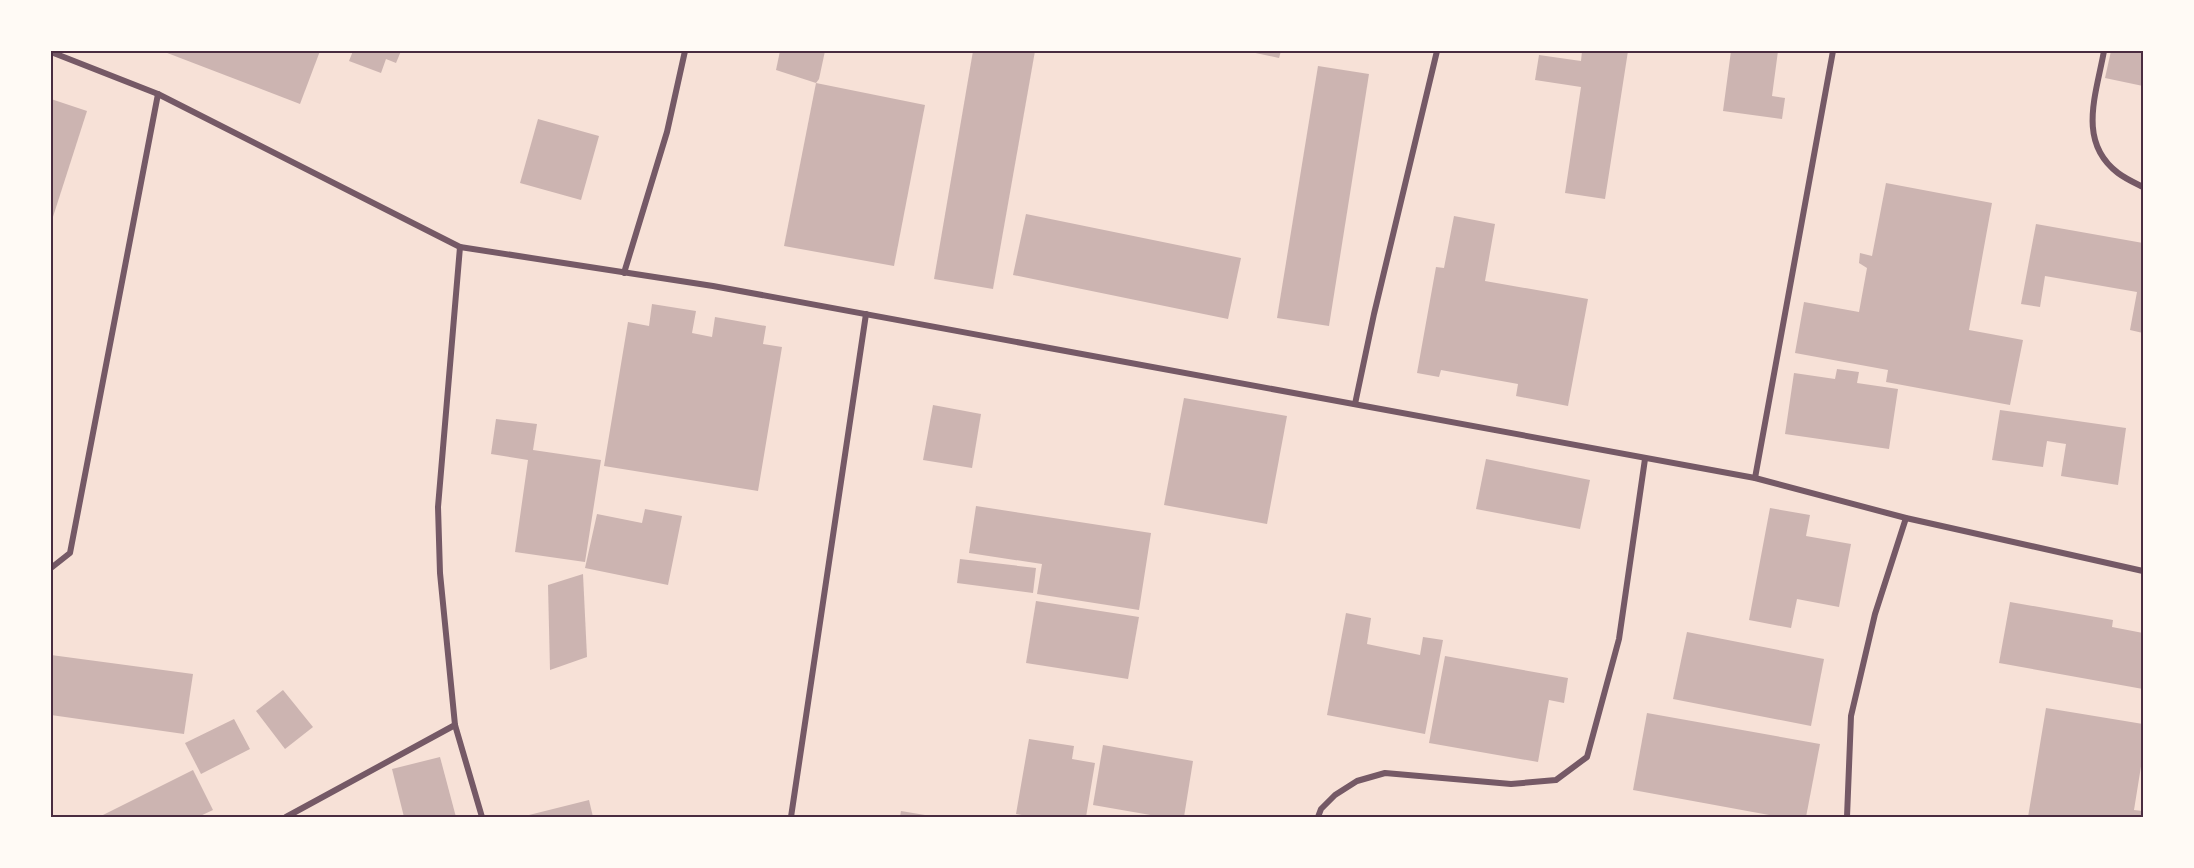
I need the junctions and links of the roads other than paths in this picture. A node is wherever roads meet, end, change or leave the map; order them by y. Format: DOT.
graph roads {
  1 [pos="685,51"];
  2 [pos="1437,51"];
  3 [pos="1833,51"];
  4 [pos="2104,51"];
  5 [pos="51,52"];
  6 [pos="158,94"];
  7 [pos="2143,187"];
  8 [pos="460,247"];
  9 [pos="624,273"];
  10 [pos="866,314"];
  11 [pos="1355,404"];
  12 [pos="1645,459"];
  13 [pos="1755,478"];
  14 [pos="1906,518"];
  15 [pos="51,568"];
  16 [pos="2143,571"];
  17 [pos="455,725"];
  18 [pos="286,817"];
  19 [pos="482,817"];
  20 [pos="791,817"];
  21 [pos="1318,817"];
  22 [pos="1847,817"];
  1 -- 9 [label="street"];
  2 -- 11 [label="street"];
  3 -- 13 [label="street"];
  4 -- 7 [label="street"];
  5 -- 6 [label="street"];
  6 -- 8 [label="street"];
  6 -- 15 [label="street"];
  8 -- 9 [label="street"];
  8 -- 17 [label="street"];
  9 -- 10 [label="street"];
  10 -- 11 [label="street"];
  10 -- 20 [label="street"];
  11 -- 12 [label="street"];
  12 -- 13 [label="street"];
  12 -- 21 [label="street"];
  13 -- 14 [label="street"];
  14 -- 16 [label="street"];
  14 -- 22 [label="street"];
  17 -- 18 [label="street"];
  17 -- 19 [label="street"];
}
